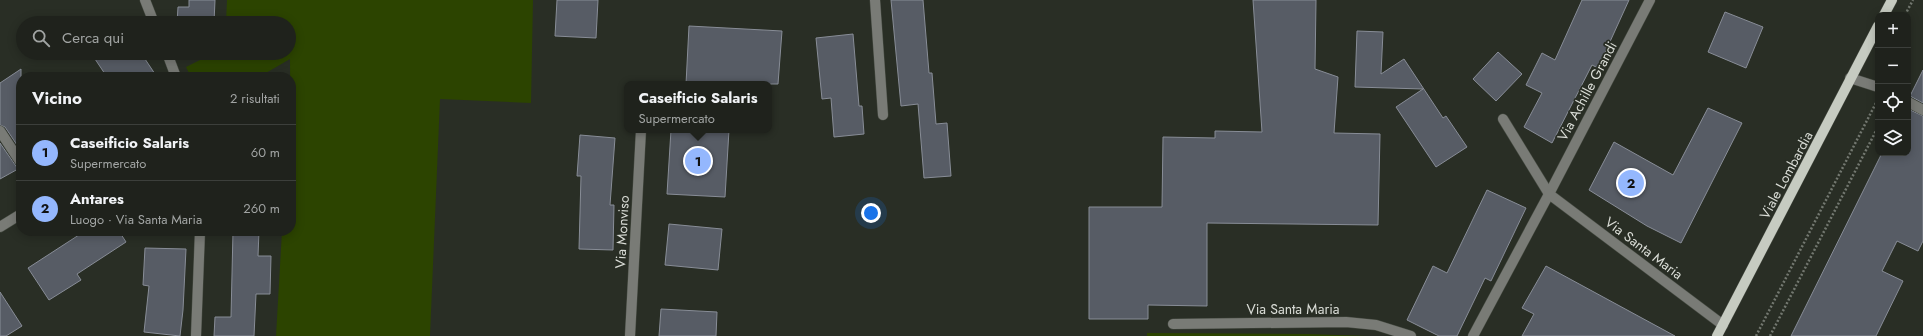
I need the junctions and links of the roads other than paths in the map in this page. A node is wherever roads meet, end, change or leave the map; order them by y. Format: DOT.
graph roads {
  1 [pos="145,0"];
  2 [pos="875,0"];
  3 [pos="1650,0"];
  4 [pos="1892,0"];
  5 [pos="1886,12"];
  6 [pos="151,16"];
  7 [pos="1875,32"];
  8 [pos="170,60"];
  9 [pos="174,72"];
  10 [pos="1850,78"];
  11 [pos="1875,86"];
  12 [pos="1911,104"];
  13 [pos="1923,110"];
  14 [pos="883,115"];
  15 [pos="1503,119"];
  16 [pos="0,131"];
  17 [pos="641,133"];
  18 [pos="16,155"];
  19 [pos="1548,194"];
  20 [pos="16,217"];
  21 [pos="0,227"];
  22 [pos="200,236"];
  23 [pos="1173,324"];
  24 [pos="1723,325"];
  25 [pos="196,336"];
  26 [pos="630,336"];
  27 [pos="1411,336"];
  28 [pos="1473,336"];
  29 [pos="1717,336"];
  1 -- 6 [label="street"];
  2 -- 14 [label="street"];
  3 -- 19 [label="street, Via Achille Grandi"];
  4 -- 5 [label="main road"];
  7 -- 10 [label="main road, Viale Lombardia"];
  8 -- 9 [label="street"];
  10 -- 11 [label="street"];
  10 -- 24 [label="main road, Viale Lombardia"];
  12 -- 13 [label="street"];
  15 -- 19 [label="street, Via Santa Maria"];
  16 -- 18 [label="street"];
  17 -- 26 [label="street, Via Monviso"];
  19 -- 24 [label="street, Via Santa Maria"];
  19 -- 28 [label="street"];
  20 -- 21 [label="street"];
  22 -- 25 [label="street"];
  23 -- 27 [label="street, Via Santa Maria"];
  24 -- 29 [label="main road, Viale Lombardia"];
}
